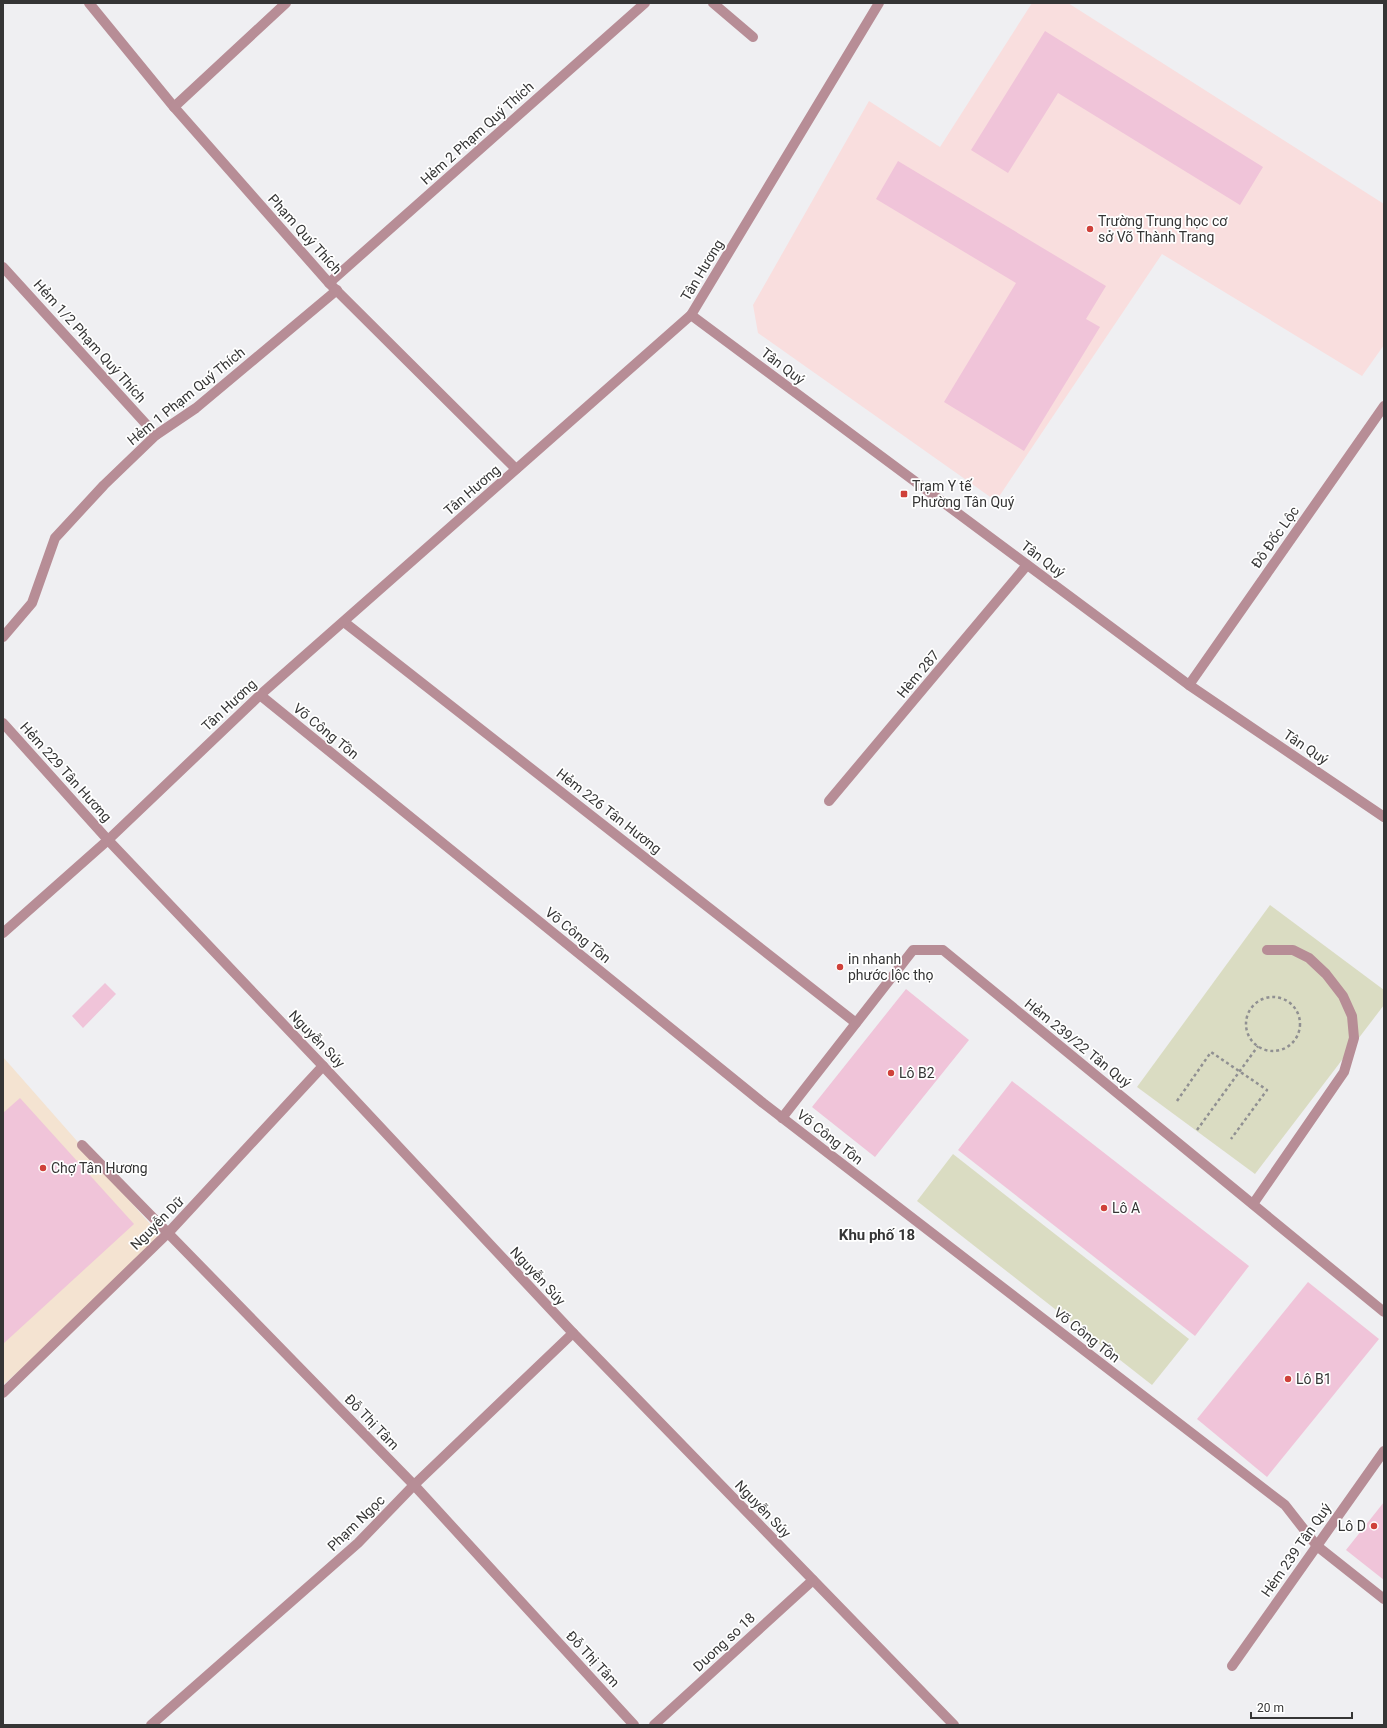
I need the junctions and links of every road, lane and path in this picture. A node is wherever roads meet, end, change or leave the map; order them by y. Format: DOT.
graph roads {
  1 [pos="89,3"];
  2 [pos="286,3"];
  3 [pos="645,3"];
  4 [pos="713,3"];
  5 [pos="880,3"];
  6 [pos="753,37"];
  7 [pos="174,107"];
  8 [pos="3,267"];
  9 [pos="329,283"];
  10 [pos="337,290"];
  11 [pos="691,315"];
  12 [pos="1384,406"];
  13 [pos="156,435"];
  14 [pos="516,469"];
  15 [pos="1028,565"];
  16 [pos="344,622"];
  17 [pos="3,637"];
  18 [pos="1189,685"];
  19 [pos="260,695"];
  20 [pos="3,723"];
  21 [pos="829,801"];
  22 [pos="1384,817"];
  23 [pos="108,840"];
  24 [pos="3,933"];
  25 [pos="1267,950"];
  26 [pos="856,1023"];
  27 [pos="1258,1046"];
  28 [pos="323,1066"];
  29 [pos="1240,1071"];
  30 [pos="1177,1101"];
  31 [pos="782,1118"];
  32 [pos="1231,1139"];
  33 [pos="82,1145"];
  34 [pos="1185,1148"];
  35 [pos="1253,1204"];
  36 [pos="169,1232"];
  37 [pos="1384,1312"];
  38 [pos="573,1333"];
  39 [pos="3,1393"];
  40 [pos="1384,1451"];
  41 [pos="414,1485"];
  42 [pos="1316,1546"];
  43 [pos="813,1580"];
  44 [pos="1384,1599"];
  45 [pos="1232,1666"];
  46 [pos="151,1725"];
  47 [pos="634,1725"];
  48 [pos="654,1725"];
  49 [pos="954,1725"];
  1 -- 7 [label="street, Phạm Quý Thích"];
  2 -- 7 [label="street"];
  3 -- 9 [label="street, Hẻm 2 Phạm Quý Thích"];
  4 -- 6 [label="street"];
  5 -- 11 [label="street, Tân Hương"];
  7 -- 9 [label="street, Phạm Quý Thích"];
  8 -- 13 [label="street, Hẻm 1/2 Phạm Quý Thích"];
  9 -- 10 [label="street, Phạm Quý Thích"];
  10 -- 13 [label="street, Hẻm 1 Phạm Quý Thích"];
  10 -- 14 [label="street, Phạm Quý Thích"];
  11 -- 14 [label="street, Tân Hương"];
  11 -- 15 [label="street, Tân Quý"];
  12 -- 18 [label="street, Đô Đốc Lộc"];
  13 -- 17 [label="street, Hẻm 1 Phạm Quý Thích"];
  14 -- 16 [label="street, Tân Hương"];
  15 -- 18 [label="street, Tân Quý"];
  15 -- 21 [label="street, Hèm 287"];
  16 -- 19 [label="street, Tân Hương"];
  16 -- 26 [label="street, Hẻm 226 Tân Hương"];
  18 -- 22 [label="street, Tân Quý"];
  19 -- 23 [label="street, Tân Hương"];
  19 -- 31 [label="street, Võ Công Tồn"];
  20 -- 23 [label="street, Hẻm 229 Tân Hương"];
  23 -- 24 [label="street, Tân Hương"];
  23 -- 28 [label="street, Nguyễn Súy"];
  25 -- 35 [label="street"];
  26 -- 31 [label="street, Hẻm 239/22 Tân Quý"];
  26 -- 34 [label="street, Hẻm 239/22 Tân Quý"];
  27 -- 27 [label="path"];
  27 -- 29 [label="path"];
  28 -- 36 [label="street, Nguyễn Dữ"];
  28 -- 38 [label="street, Nguyễn Súy"];
  29 -- 30 [label="path"];
  29 -- 32 [label="path"];
  29 -- 34 [label="path"];
  31 -- 42 [label="street, Võ Công Tồn"];
  33 -- 36 [label="street, Đỗ Thị Tâm"];
  34 -- 35 [label="street, Hẻm 239/22 Tân Quý"];
  35 -- 37 [label="street, Hẻm 239/22 Tân Quý"];
  36 -- 39 [label="street, Nguyễn Dữ"];
  36 -- 41 [label="street, Đỗ Thị Tâm"];
  38 -- 41 [label="street, Phạm Ngọc"];
  38 -- 43 [label="street, Nguyễn Súy"];
  40 -- 42 [label="street, Hẻm 239 Tân Quý"];
  41 -- 46 [label="street, Phạm Ngọc"];
  41 -- 47 [label="street, Đỗ Thị Tâm"];
  42 -- 44 [label="street, Võ Công Tồn"];
  42 -- 45 [label="street, Hẻm 239 Tân Quý"];
  43 -- 48 [label="street, Duong so 18"];
  43 -- 49 [label="street, Nguyễn Súy"];
}
